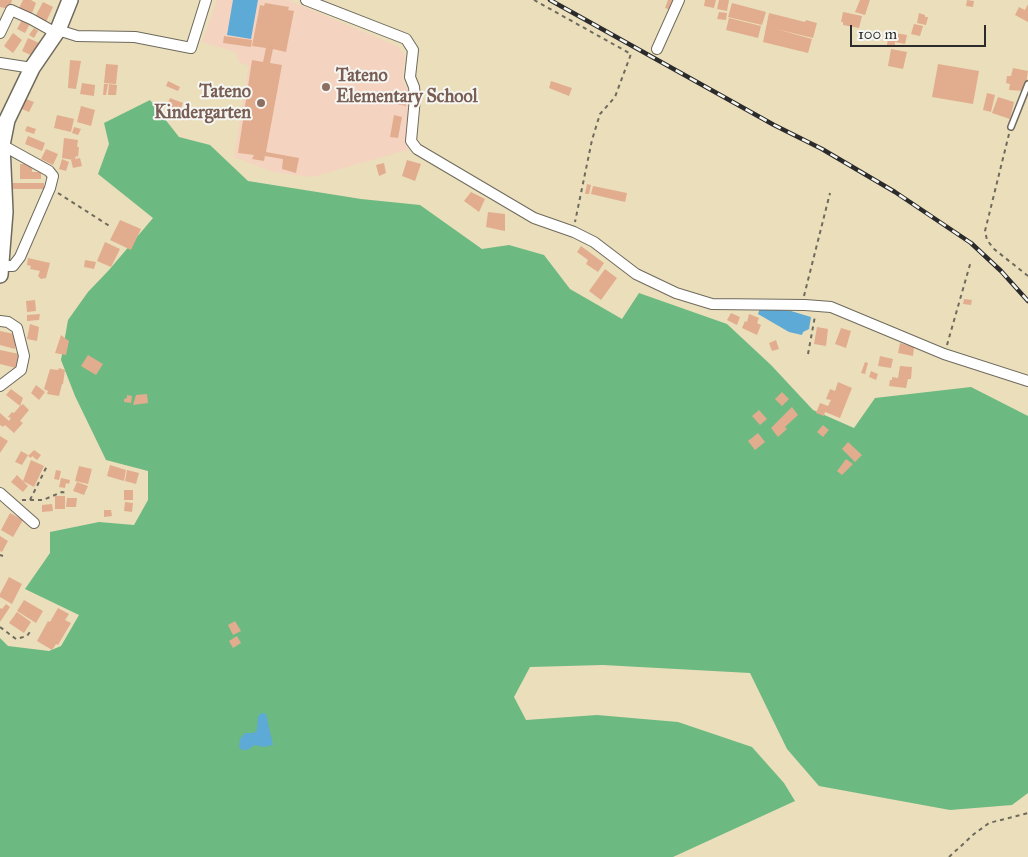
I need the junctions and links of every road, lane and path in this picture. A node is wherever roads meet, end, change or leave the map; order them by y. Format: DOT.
graph roads {
  1 [pos="70,0"];
  2 [pos="206,0"];
  3 [pos="306,0"];
  4 [pos="534,0"];
  5 [pos="679,0"];
  6 [pos="57,32"];
  7 [pos="0,33"];
  8 [pos="657,49"];
  9 [pos="0,63"];
  10 [pos="32,68"];
  11 [pos="1028,84"];
  12 [pos="1011,126"];
  13 [pos="2,145"];
  14 [pos="50,188"];
  15 [pos="830,192"];
  16 [pos="111,227"];
  17 [pos="574,232"];
  18 [pos="971,261"];
  19 [pos="1,270"];
  20 [pos="1028,276"];
  21 [pos="801,305"];
  22 [pos="816,306"];
  23 [pos="0,321"];
  24 [pos="808,354"];
  25 [pos="944,354"];
  26 [pos="1028,381"];
  27 [pos="0,386"];
  28 [pos="47,466"];
  29 [pos="68,493"];
  30 [pos="2,495"];
  31 [pos="30,500"];
  32 [pos="34,522"];
  33 [pos="0,626"];
  34 [pos="32,629"];
  35 [pos="1028,813"];
  36 [pos="949,857"];
  1 -- 6 [label="street"];
  2 -- 6 [label="street"];
  3 -- 17 [label="street"];
  4 -- 17 [label="path"];
  5 -- 8 [label="street"];
  6 -- 7 [label="street"];
  6 -- 10 [label="street"];
  9 -- 10 [label="street"];
  10 -- 13 [label="street"];
  11 -- 12 [label="lane"];
  12 -- 20 [label="path"];
  13 -- 14 [label="street"];
  13 -- 19 [label="street"];
  14 -- 16 [label="path"];
  14 -- 19 [label="street"];
  15 -- 21 [label="path"];
  17 -- 21 [label="street"];
  18 -- 25 [label="path"];
  21 -- 22 [label="street"];
  22 -- 24 [label="path"];
  22 -- 25 [label="street"];
  23 -- 27 [label="street"];
  25 -- 26 [label="street"];
  28 -- 31 [label="path"];
  29 -- 31 [label="path"];
  30 -- 31 [label="path"];
  30 -- 32 [label="street"];
  33 -- 34 [label="path"];
  35 -- 36 [label="path"];
}
